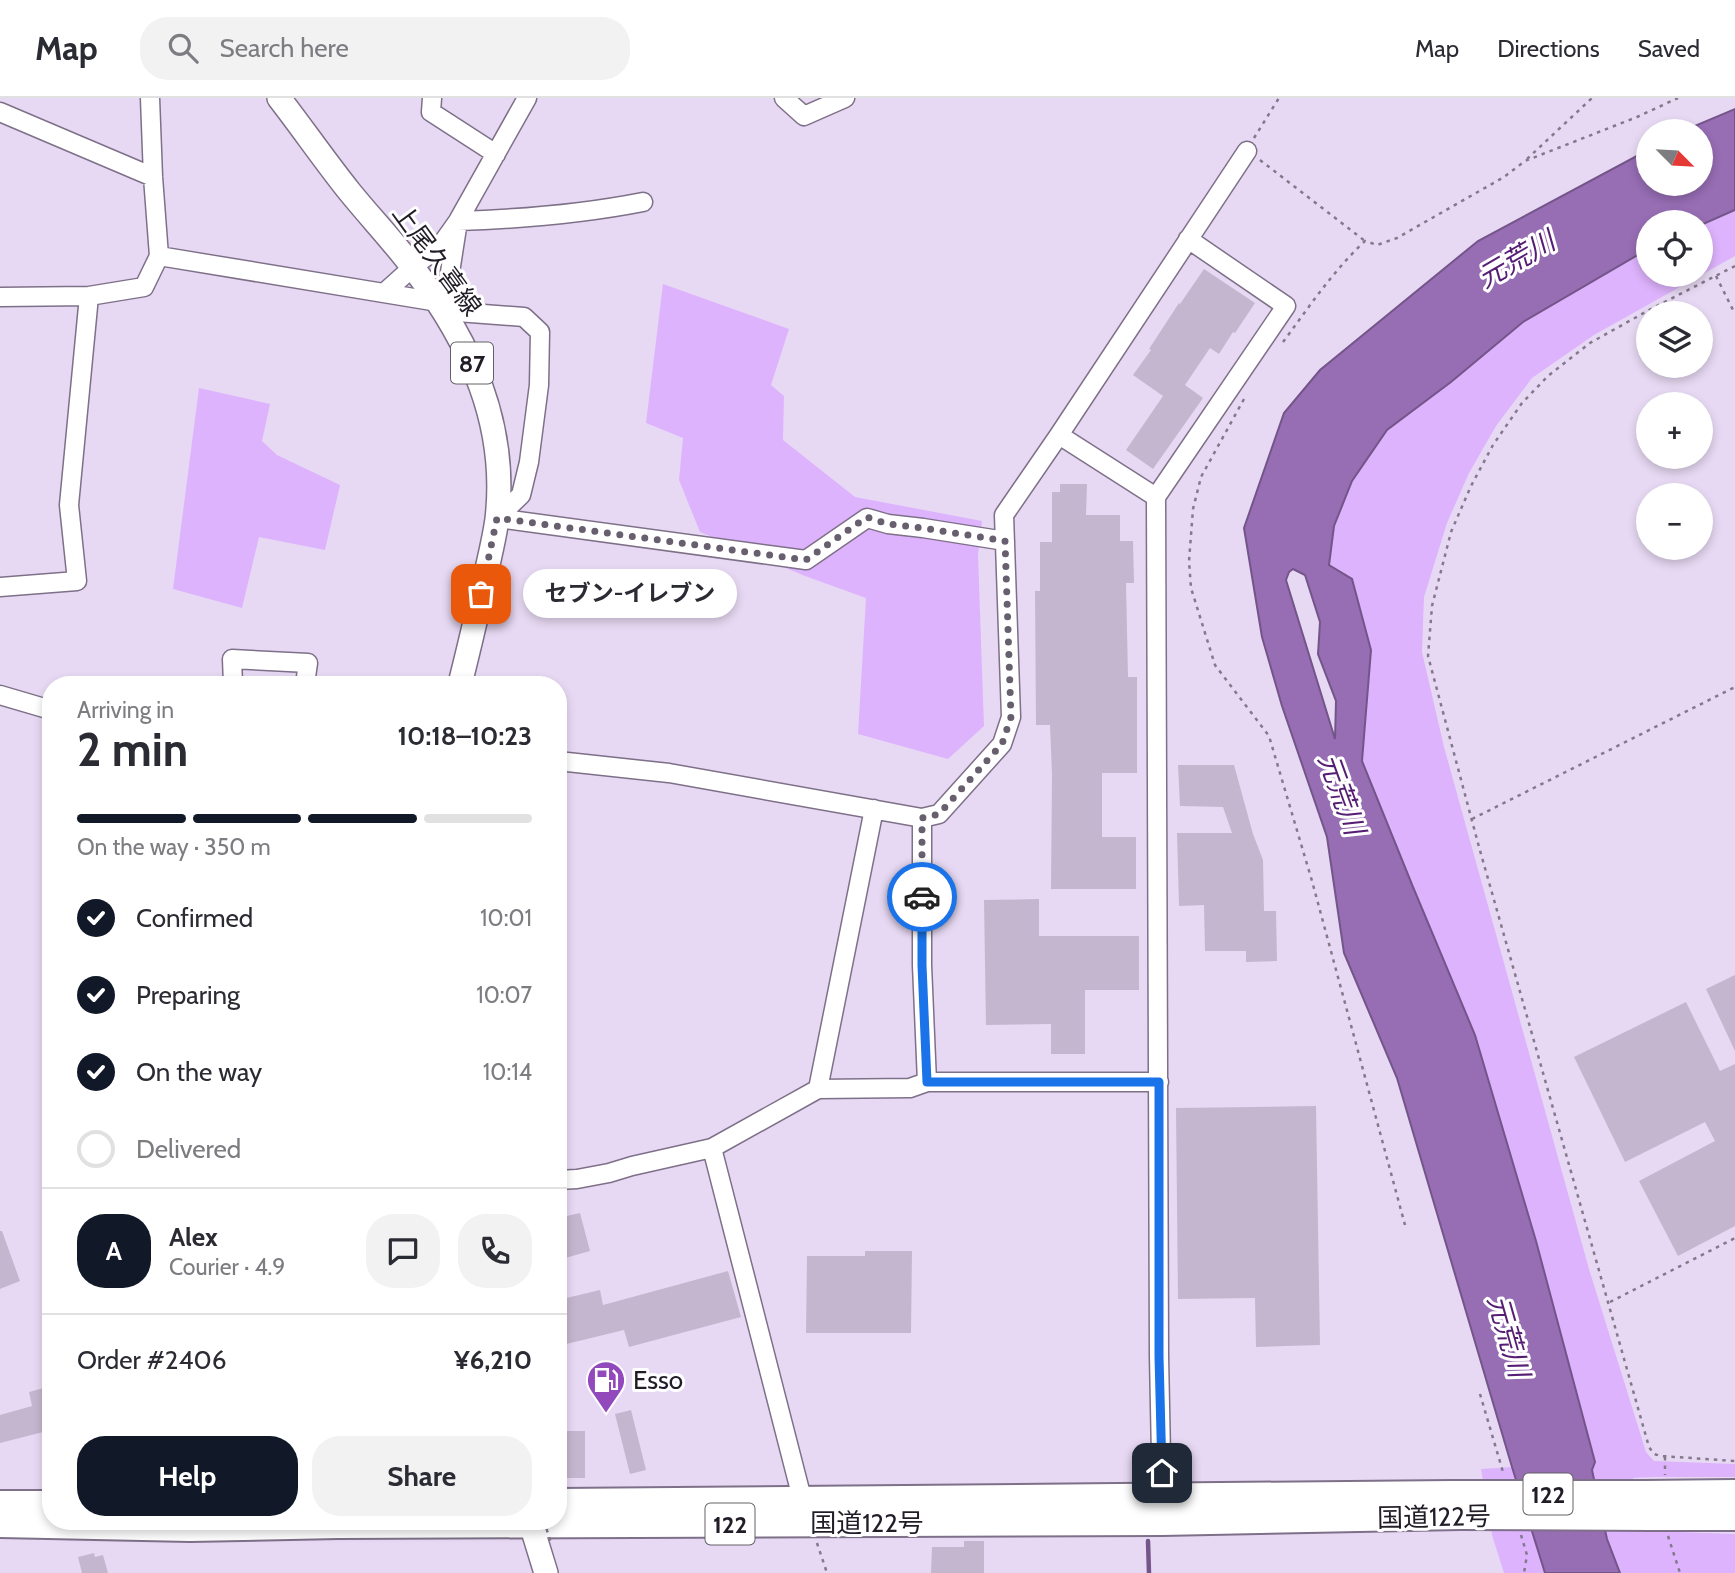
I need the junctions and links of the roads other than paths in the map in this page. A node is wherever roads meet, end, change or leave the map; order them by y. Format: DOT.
graph roads {
  1 [pos="150,98"];
  2 [pos="279,98"];
  3 [pos="432,98"];
  4 [pos="527,98"];
  5 [pos="784,98"];
  6 [pos="845,98"];
  7 [pos="0,112"];
  8 [pos="1247,151"];
  9 [pos="496,154"];
  10 [pos="153,177"];
  11 [pos="643,202"];
  12 [pos="458,221"];
  13 [pos="1188,239"];
  14 [pos="159,256"];
  15 [pos="413,267"];
  16 [pos="384,293"];
  17 [pos="89,296"];
  18 [pos="0,297"];
  19 [pos="441,307"];
  20 [pos="1059,435"];
  21 [pos="1156,498"];
  22 [pos="497,518"];
  23 [pos="1005,541"];
  24 [pos="0,587"];
  25 [pos="233,676"];
  26 [pos="306,676"];
  27 [pos="462,676"];
  28 [pos="0,695"];
  29 [pos="42,707"];
  30 [pos="567,762"];
  31 [pos="874,809"];
  32 [pos="922,818"];
  33 [pos="927,1082"];
  34 [pos="1159,1082"];
  35 [pos="818,1089"];
  36 [pos="712,1148"];
  37 [pos="567,1180"];
  38 [pos="1735,1493"];
  39 [pos="567,1502"];
  40 [pos="0,1504"];
  41 [pos="42,1504"];
  42 [pos="1162,1509"];
  43 [pos="806,1511"];
  44 [pos="1654,1515"];
  45 [pos="1735,1517"];
  46 [pos="0,1524"];
  47 [pos="42,1525"];
  48 [pos="567,1525"];
  49 [pos="539,1530"];
  50 [pos="546,1573"];
  1 -- 10 [label="street"];
  2 -- 15 [label="main road, 上尾久喜線 / 87"];
  3 -- 9 [label="street"];
  4 -- 9 [label="street"];
  5 -- 6 [label="street"];
  7 -- 10 [label="street"];
  8 -- 13 [label="street"];
  9 -- 12 [label="street"];
  10 -- 14 [label="street"];
  11 -- 12 [label="street"];
  12 -- 15 [label="street"];
  12 -- 19 [label="street"];
  13 -- 20 [label="street"];
  13 -- 21 [label="street"];
  14 -- 16 [label="street"];
  14 -- 17 [label="street"];
  15 -- 16 [label="street"];
  15 -- 19 [label="main road, 上尾久喜線 / 87"];
  16 -- 19 [label="street"];
  17 -- 18 [label="street"];
  17 -- 24 [label="street"];
  19 -- 22 [label="main road, 上尾久喜線 / 87"];
  19 -- 22 [label="street"];
  20 -- 21 [label="street"];
  20 -- 23 [label="street"];
  21 -- 34 [label="street"];
  22 -- 23 [label="street"];
  22 -- 27 [label="main road, 上尾久喜線 / 87"];
  23 -- 32 [label="street"];
  25 -- 26 [label="street"];
  28 -- 29 [label="street"];
  30 -- 31 [label="street"];
  31 -- 32 [label="street"];
  31 -- 35 [label="street"];
  32 -- 33 [label="street"];
  33 -- 34 [label="street"];
  33 -- 35 [label="street"];
  34 -- 42 [label="street"];
  35 -- 36 [label="street"];
  36 -- 37 [label="street"];
  36 -- 43 [label="street"];
  38 -- 44 [label="highway, 国道122号 / 122"];
  39 -- 43 [label="highway, 国道122号 / 122"];
  40 -- 41 [label="highway"];
  42 -- 43 [label="highway, 国道122号 / 122"];
  42 -- 44 [label="highway, 国道122号 / 122, bridge"];
  43 -- 48 [label="highway, 国道122号 / 122"];
  44 -- 45 [label="highway, 国道122号 / 122"];
  46 -- 47 [label="highway, 国道122号 / 122"];
  49 -- 50 [label="main road"];
}
